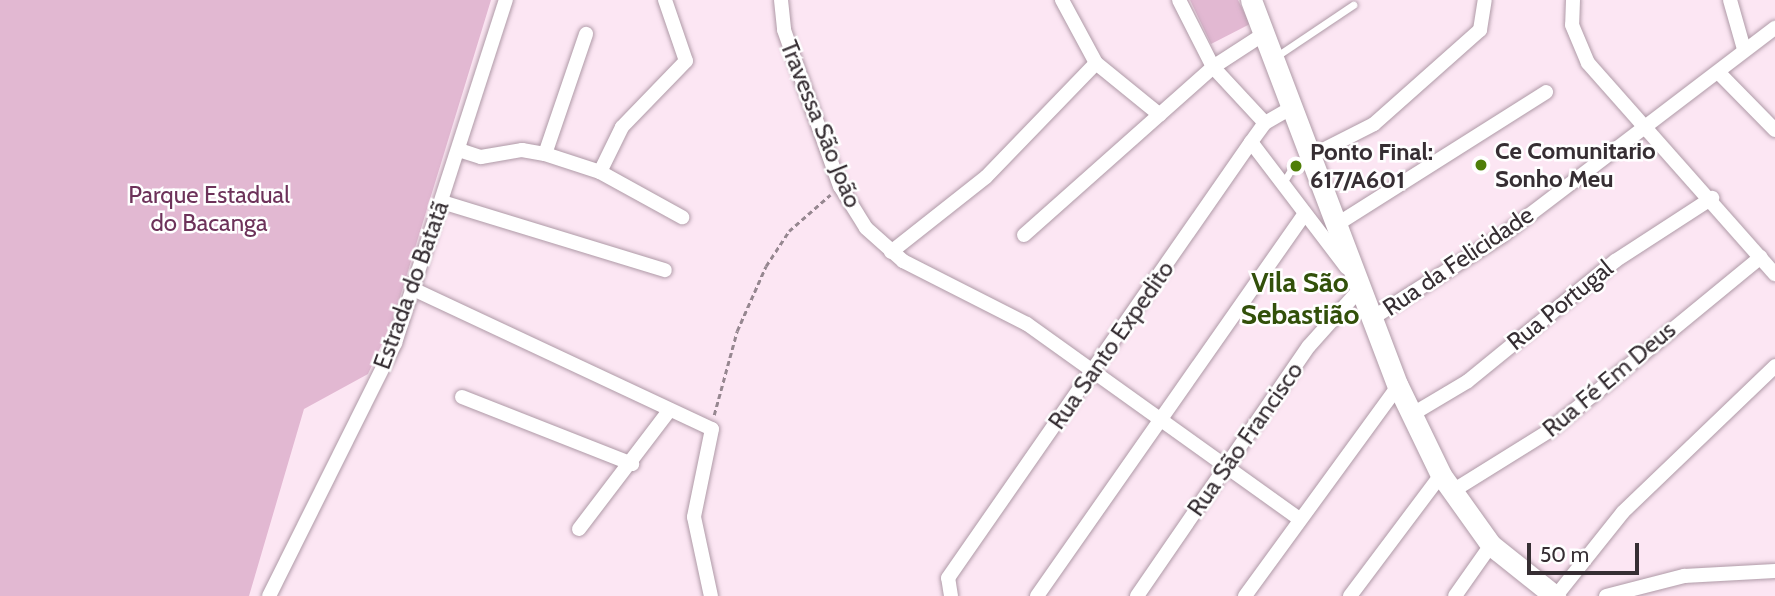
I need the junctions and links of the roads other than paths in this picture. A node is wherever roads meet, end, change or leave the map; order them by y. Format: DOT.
graph roads {
  1 [pos="506,0"];
  2 [pos="664,0"];
  3 [pos="1062,0"];
  4 [pos="1179,0"];
  5 [pos="1251,0"];
  6 [pos="1485,0"];
  7 [pos="1573,0"];
  8 [pos="1730,0"];
  9 [pos="783,2"];
  10 [pos="1353,5"];
  11 [pos="1775,28"];
  12 [pos="586,33"];
  13 [pos="1266,33"];
  14 [pos="1744,49"];
  15 [pos="1276,57"];
  16 [pos="1096,62"];
  17 [pos="1213,67"];
  18 [pos="1719,73"];
  19 [pos="1546,92"];
  20 [pos="1294,106"];
  21 [pos="1160,115"];
  22 [pos="1265,123"];
  23 [pos="1643,130"];
  24 [pos="1775,130"];
  25 [pos="1251,142"];
  26 [pos="459,150"];
  27 [pos="545,154"];
  28 [pos="1315,159"];
  29 [pos="600,172"];
  30 [pos="1283,183"];
  31 [pos="1328,196"];
  32 [pos="1712,198"];
  33 [pos="442,202"];
  34 [pos="1305,213"];
  35 [pos="682,217"];
  36 [pos="1339,222"];
  37 [pos="1024,235"];
  38 [pos="891,252"];
  39 [pos="1761,257"];
  40 [pos="665,270"];
  41 [pos="1775,274"];
  42 [pos="413,289"];
  43 [pos="1364,291"];
  44 [pos="1374,317"];
  45 [pos="1775,366"];
  46 [pos="1094,370"];
  47 [pos="1398,386"];
  48 [pos="462,397"];
  49 [pos="668,412"];
  50 [pos="1411,415"];
  51 [pos="1161,418"];
  52 [pos="632,464"];
  53 [pos="1226,466"];
  54 [pos="1446,484"];
  55 [pos="1298,518"];
  56 [pos="579,529"];
  57 [pos="1491,545"];
  58 [pos="1775,571"];
  59 [pos="269,596"];
  60 [pos="711,596"];
  61 [pos="951,596"];
  62 [pos="1037,596"];
  63 [pos="1136,596"];
  64 [pos="1245,596"];
  65 [pos="1350,596"];
  66 [pos="1455,596"];
  67 [pos="1555,596"];
  68 [pos="1606,596"];
  1 -- 26 [label="street, Estrada do Batatã"];
  2 -- 29 [label="street"];
  3 -- 16 [label="street"];
  4 -- 17 [label="street"];
  5 -- 13 [label="main road"];
  6 -- 28 [label="street"];
  7 -- 23 [label="street"];
  8 -- 14 [label="street"];
  9 -- 38 [label="street, Travessa São João"];
  10 -- 15 [label="lane"];
  11 -- 14 [label="street, Rua da Felicidade"];
  12 -- 27 [label="street"];
  13 -- 15 [label="main road"];
  13 -- 17 [label="street"];
  14 -- 18 [label="street, Rua da Felicidade"];
  15 -- 20 [label="main road"];
  16 -- 21 [label="street"];
  16 -- 38 [label="street"];
  17 -- 21 [label="street"];
  17 -- 22 [label="street"];
  18 -- 23 [label="street, Rua da Felicidade"];
  18 -- 24 [label="street"];
  19 -- 36 [label="street"];
  20 -- 22 [label="street, Rua Santo Expedito"];
  20 -- 28 [label="main road"];
  21 -- 37 [label="street"];
  22 -- 25 [label="street, Rua Santo Expedito"];
  23 -- 32 [label="street"];
  23 -- 44 [label="street, Rua da Felicidade"];
  25 -- 30 [label="street, Rua da Felicidade"];
  25 -- 46 [label="street, Rua Santo Expedito"];
  26 -- 27 [label="street"];
  26 -- 33 [label="street, Estrada do Batatã"];
  27 -- 29 [label="street"];
  28 -- 30 [label="lane"];
  28 -- 31 [label="main road"];
  29 -- 35 [label="street"];
  30 -- 34 [label="street, Rua da Felicidade"];
  31 -- 34 [label="lane"];
  31 -- 36 [label="main road"];
  32 -- 39 [label="street"];
  32 -- 50 [label="street, Rua Portugal"];
  33 -- 40 [label="street"];
  33 -- 42 [label="street, Estrada do Batatã"];
  34 -- 43 [label="street, Rua da Felicidade"];
  34 -- 51 [label="street"];
  36 -- 43 [label="main road"];
  38 -- 46 [label="street, Travessa São João"];
  39 -- 41 [label="street"];
  39 -- 54 [label="street, Rua Fé Em Deus"];
  42 -- 49 [label="street"];
  42 -- 59 [label="street, Estrada do Batatã"];
  43 -- 44 [label="main road"];
  43 -- 53 [label="street, Rua São Francisco"];
  44 -- 47 [label="main road"];
  45 -- 67 [label="street"];
  46 -- 51 [label="street, Travessa São João"];
  46 -- 61 [label="street, Rua Santo Expedito"];
  47 -- 50 [label="main road"];
  47 -- 55 [label="street"];
  48 -- 52 [label="street"];
  49 -- 52 [label="street"];
  49 -- 60 [label="street"];
  50 -- 54 [label="main road"];
  51 -- 53 [label="street, Travessa São João"];
  51 -- 62 [label="street"];
  52 -- 56 [label="street"];
  53 -- 55 [label="street, Travessa São João"];
  53 -- 63 [label="street, Rua São Francisco"];
  54 -- 57 [label="main road"];
  54 -- 65 [label="street"];
  55 -- 64 [label="street"];
  57 -- 66 [label="street"];
  57 -- 67 [label="main road"];
  58 -- 68 [label="street"];
}
